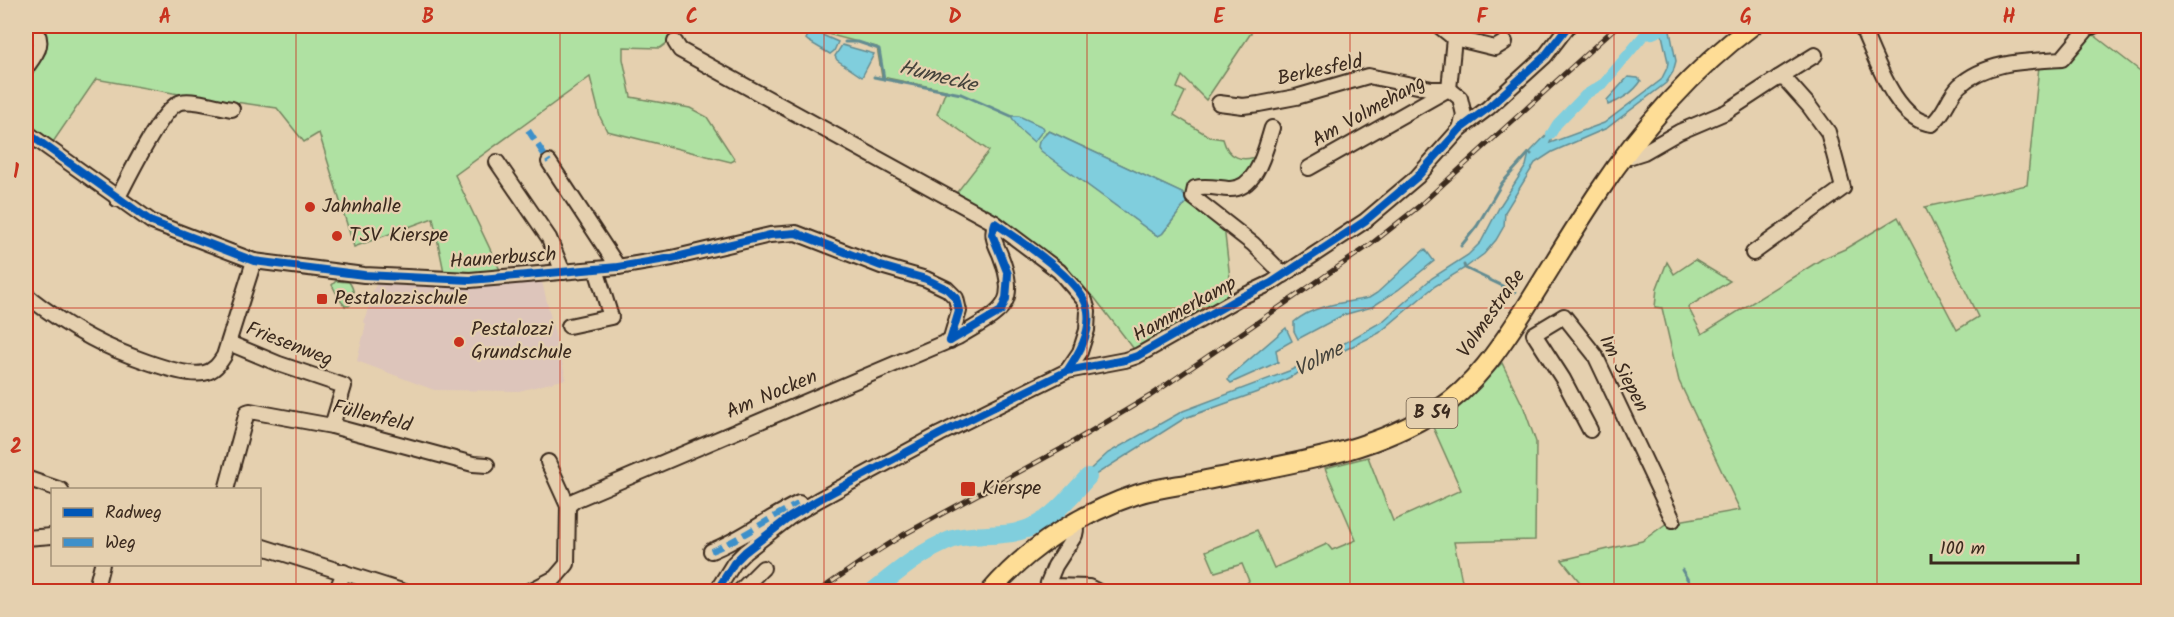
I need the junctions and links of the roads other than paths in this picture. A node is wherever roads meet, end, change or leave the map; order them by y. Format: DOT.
graph roads {
  1 [pos="33,26"];
  2 [pos="1439,26"];
  3 [pos="1568,26"];
  4 [pos="1752,26"];
  5 [pos="1862,26"];
  6 [pos="2094,26"];
  7 [pos="1454,38"];
  8 [pos="675,42"];
  9 [pos="1505,42"];
  10 [pos="1815,55"];
  11 [pos="26,68"];
  12 [pos="1778,78"];
  13 [pos="1449,89"];
  14 [pos="1219,104"];
  15 [pos="232,109"];
  16 [pos="1272,128"];
  17 [pos="1460,129"];
  18 [pos="26,132"];
  19 [pos="1622,159"];
  20 [pos="497,162"];
  21 [pos="549,162"];
  22 [pos="1309,168"];
  23 [pos="117,199"];
  24 [pos="995,223"];
  25 [pos="1753,253"];
  26 [pos="254,261"];
  27 [pos="618,267"];
  28 [pos="596,269"];
  29 [pos="563,272"];
  30 [pos="1284,275"];
  31 [pos="26,295"];
  32 [pos="569,326"];
  33 [pos="1510,331"];
  34 [pos="1534,334"];
  35 [pos="950,341"];
  36 [pos="228,343"];
  37 [pos="1067,371"];
  38 [pos="333,426"];
  39 [pos="1590,430"];
  40 [pos="548,462"];
  41 [pos="487,465"];
  42 [pos="26,478"];
  43 [pos="58,488"];
  44 [pos="226,488"];
  45 [pos="568,506"];
  46 [pos="808,506"];
  47 [pos="1673,520"];
  48 [pos="1073,525"];
  49 [pos="51,536"];
  50 [pos="26,538"];
  51 [pos="261,546"];
  52 [pos="711,550"];
  53 [pos="101,566"];
  54 [pos="763,568"];
  55 [pos="344,572"];
  56 [pos="95,591"];
  57 [pos="336,591"];
  58 [pos="405,591"];
  59 [pos="528,591"];
  60 [pos="716,591"];
  61 [pos="739,591"];
  62 [pos="990,591"];
  63 [pos="1099,591"];
  1 -- 11 [label="street"];
  2 -- 7 [label="street"];
  3 -- 17 [label="street, Hammerkamp"];
  4 -- 19 [label="main road, Volmestraße / B 54"];
  5 -- 6 [label="street"];
  7 -- 9 [label="street"];
  7 -- 13 [label="street"];
  8 -- 24 [label="street"];
  10 -- 12 [label="street"];
  12 -- 19 [label="street"];
  12 -- 25 [label="street"];
  13 -- 14 [label="street, Berkesfeld"];
  13 -- 17 [label="street"];
  13 -- 22 [label="street, Am Volmehang"];
  15 -- 23 [label="street"];
  16 -- 30 [label="street"];
  17 -- 30 [label="street, Hammerkamp"];
  18 -- 23 [label="street, Haunerbusch"];
  19 -- 33 [label="main road, Volmestraße / B 54"];
  20 -- 29 [label="street, Haunerbusch"];
  21 -- 27 [label="street"];
  23 -- 26 [label="street, Haunerbusch"];
  24 -- 35 [label="street, Am Nocken"];
  24 -- 37 [label="street"];
  26 -- 29 [label="street, Haunerbusch"];
  26 -- 36 [label="street, Friesenweg"];
  27 -- 28 [label="street, Haunerbusch"];
  27 -- 35 [label="street, Haunerbusch"];
  28 -- 29 [label="street, Haunerbusch"];
  28 -- 32 [label="street"];
  30 -- 37 [label="street, Hammerkamp"];
  31 -- 36 [label="street"];
  33 -- 34 [label="street"];
  33 -- 48 [label="main road, Volmestraße / B 54"];
  34 -- 39 [label="street"];
  34 -- 47 [label="street, Im Siepen"];
  35 -- 45 [label="street, Am Nocken"];
  36 -- 38 [label="street, Friesenweg"];
  37 -- 46 [label="street, Hammerkamp"];
  38 -- 41 [label="street, Füllenfeld"];
  38 -- 44 [label="street, Füllenfeld"];
  40 -- 45 [label="street"];
  42 -- 43 [label="street"];
  45 -- 59 [label="street"];
  46 -- 52 [label="street"];
  46 -- 60 [label="street, Hammerkamp"];
  48 -- 62 [label="main road, Volmestraße / B 54"];
  48 -- 63 [label="street"];
  49 -- 50 [label="street"];
  51 -- 55 [label="street"];
  53 -- 56 [label="street"];
  54 -- 61 [label="street"];
  55 -- 57 [label="street"];
  55 -- 58 [label="street"];
}
